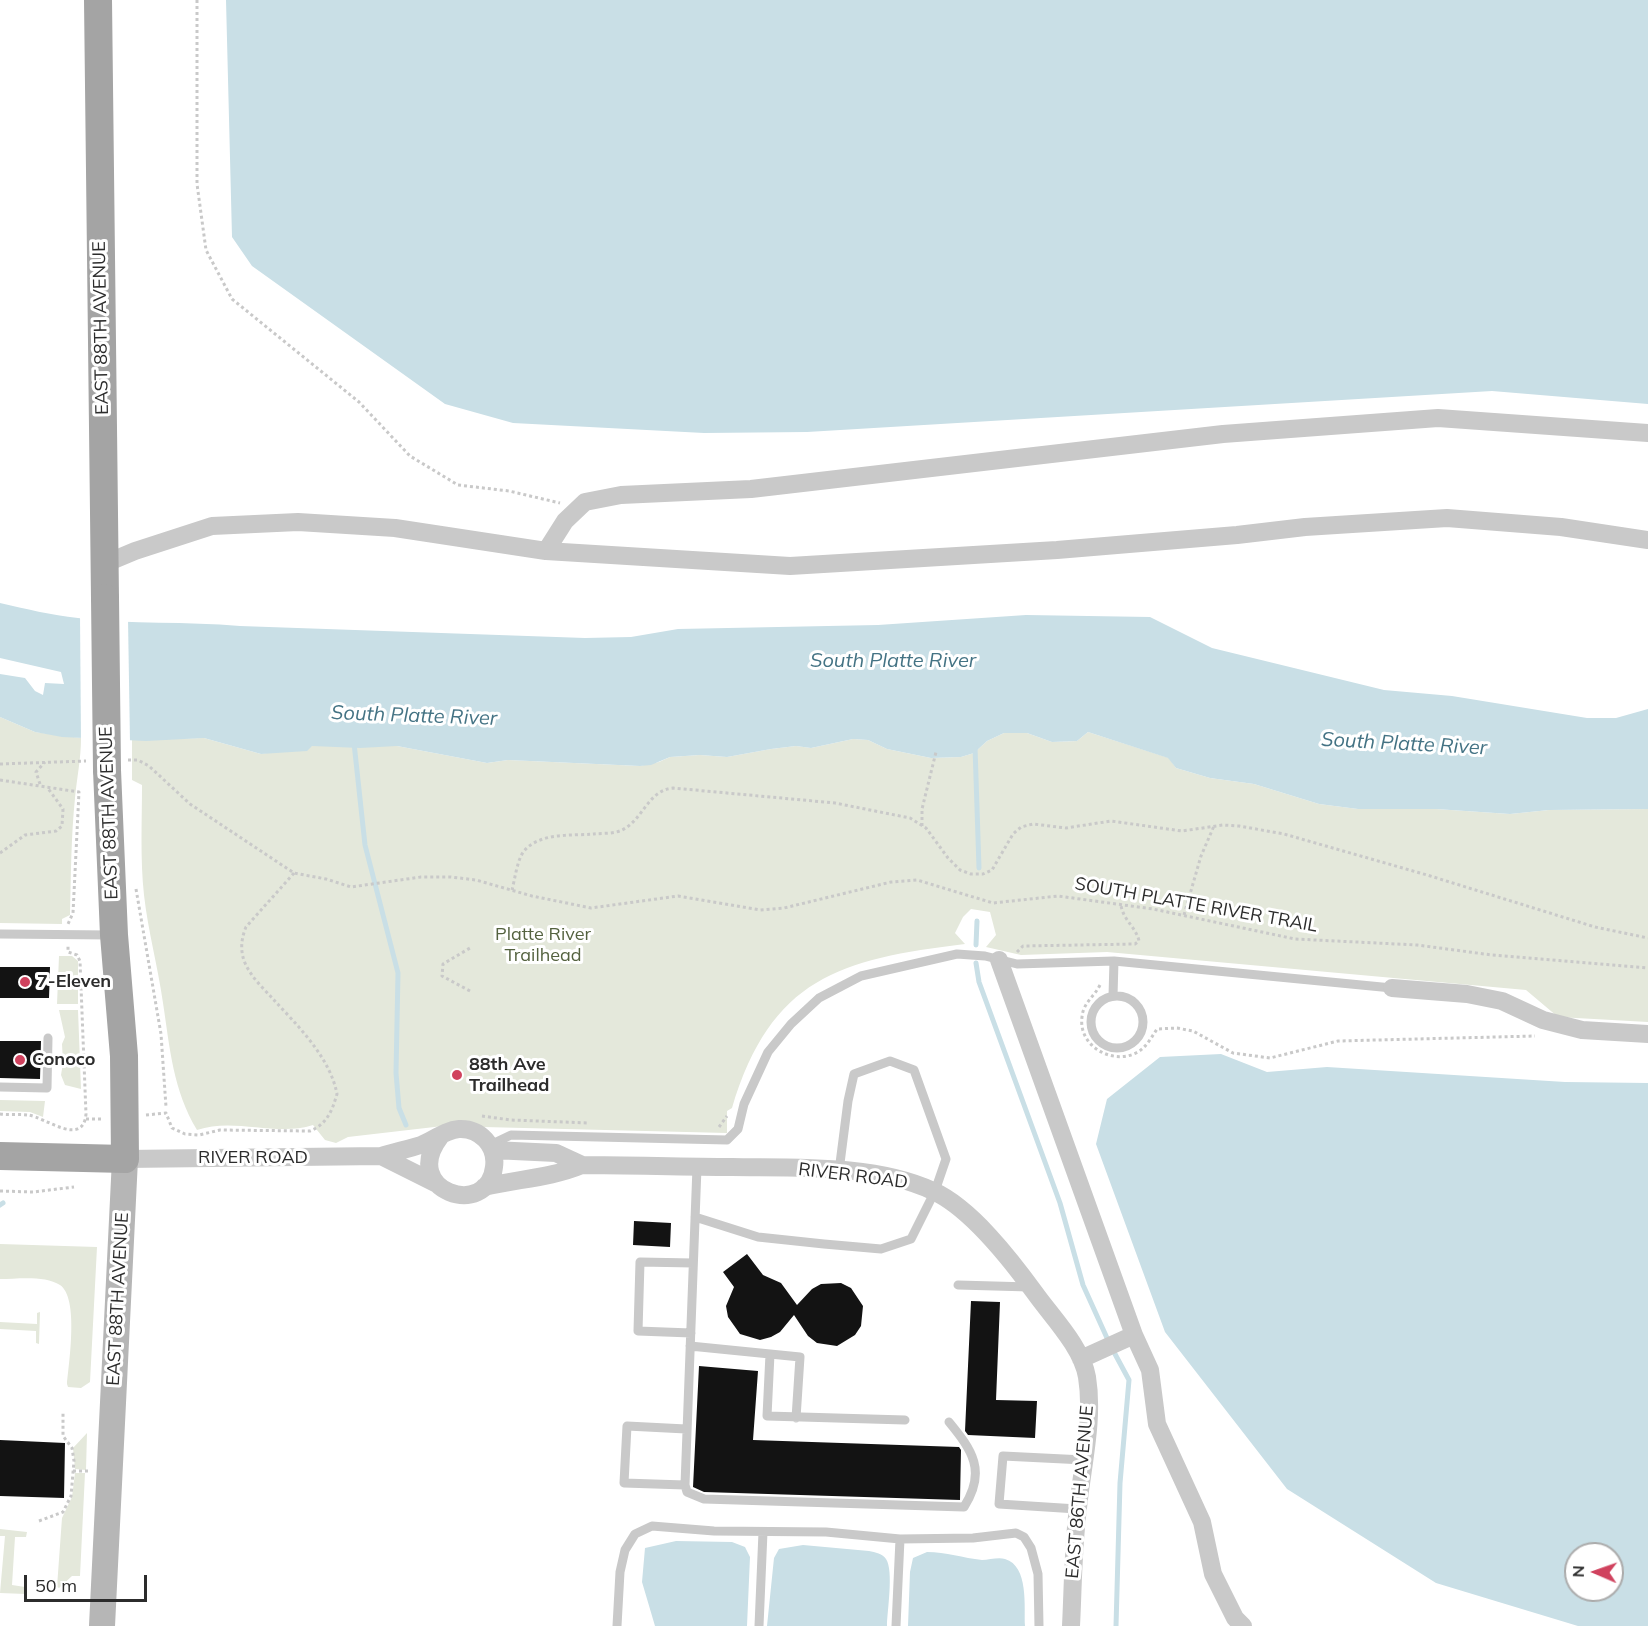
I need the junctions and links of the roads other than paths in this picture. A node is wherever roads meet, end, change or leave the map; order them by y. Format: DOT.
graph roads {
  1 [pos="98,0"];
  2 [pos="1648,433"];
  3 [pos="1648,540"];
  4 [pos="546,551"];
  5 [pos="104,564"];
  6 [pos="0,934"];
  7 [pos="114,935"];
  8 [pos="1000,957"];
  9 [pos="1114,961"];
  10 [pos="1392,988"];
  11 [pos="1113,996"];
  12 [pos="1648,1034"];
  13 [pos="48,1038"];
  14 [pos="0,1087"];
  15 [pos="440,1137"];
  16 [pos="491,1147"];
  17 [pos="0,1156"];
  18 [pos="381,1156"];
  19 [pos="124,1159"];
  20 [pos="582,1165"];
  21 [pos="697,1167"];
  22 [pos="839,1171"];
  23 [pos="437,1184"];
  24 [pos="484,1187"];
  25 [pos="935,1191"];
  26 [pos="695,1216"];
  27 [pos="693,1263"];
  28 [pos="958,1285"];
  29 [pos="1030,1287"];
  30 [pos="691,1333"];
  31 [pos="1127,1338"];
  32 [pos="690,1346"];
  33 [pos="770,1354"];
  34 [pos="1088,1356"];
  35 [pos="796,1418"];
  36 [pos="904,1420"];
  37 [pos="949,1422"];
  38 [pos="686,1429"];
  39 [pos="1084,1460"];
  40 [pos="685,1485"];
  41 [pos="1077,1509"];
  42 [pos="763,1532"];
  43 [pos="900,1539"];
  44 [pos="102,1626"];
  45 [pos="617,1626"];
  46 [pos="759,1626"];
  47 [pos="896,1626"];
  48 [pos="1039,1626"];
  49 [pos="1071,1626"];
  50 [pos="1243,1626"];
  1 -- 5 [label="main road, EAST 88TH AVENUE"];
  2 -- 4 [label="street"];
  3 -- 4 [label="street"];
  4 -- 5 [label="street"];
  5 -- 7 [label="main road, EAST 88TH AVENUE, bridge"];
  6 -- 7 [label="lane"];
  7 -- 19 [label="main road, EAST 88TH AVENUE"];
  8 -- 9 [label="lane"];
  8 -- 16 [label="lane"];
  8 -- 31 [label="street"];
  9 -- 10 [label="lane"];
  9 -- 11 [label="lane"];
  10 -- 12 [label="street"];
  11 -- 11 [label="lane"];
  13 -- 14 [label="lane"];
  15 -- 16 [label="street"];
  15 -- 18 [label="street, RIVER ROAD"];
  15 -- 23 [label="street"];
  16 -- 20 [label="street, RIVER ROAD"];
  16 -- 24 [label="street"];
  17 -- 19 [label="main road"];
  18 -- 19 [label="street, RIVER ROAD"];
  18 -- 23 [label="street, RIVER ROAD"];
  19 -- 44 [label="main road, EAST 88TH AVENUE"];
  20 -- 21 [label="street, RIVER ROAD"];
  20 -- 24 [label="street, RIVER ROAD"];
  21 -- 22 [label="street, RIVER ROAD"];
  21 -- 26 [label="lane"];
  22 -- 25 [label="street, RIVER ROAD"];
  22 -- 25 [label="lane"];
  23 -- 24 [label="street"];
  25 -- 26 [label="lane"];
  25 -- 29 [label="street, RIVER ROAD"];
  26 -- 27 [label="lane"];
  27 -- 30 [label="lane"];
  27 -- 30 [label="lane"];
  28 -- 29 [label="lane"];
  29 -- 34 [label="street, RIVER ROAD"];
  30 -- 32 [label="lane"];
  31 -- 34 [label="street"];
  31 -- 50 [label="street"];
  32 -- 33 [label="lane"];
  32 -- 38 [label="lane"];
  33 -- 35 [label="lane"];
  33 -- 35 [label="lane"];
  34 -- 39 [label="street, EAST 86TH AVENUE"];
  35 -- 36 [label="lane"];
  37 -- 40 [label="lane"];
  38 -- 40 [label="lane"];
  38 -- 40 [label="lane"];
  39 -- 41 [label="street, EAST 86TH AVENUE"];
  39 -- 41 [label="lane"];
  41 -- 49 [label="street, EAST 86TH AVENUE"];
  42 -- 43 [label="lane"];
  42 -- 45 [label="lane"];
  42 -- 46 [label="lane"];
  43 -- 47 [label="lane"];
  43 -- 48 [label="lane"];
}
